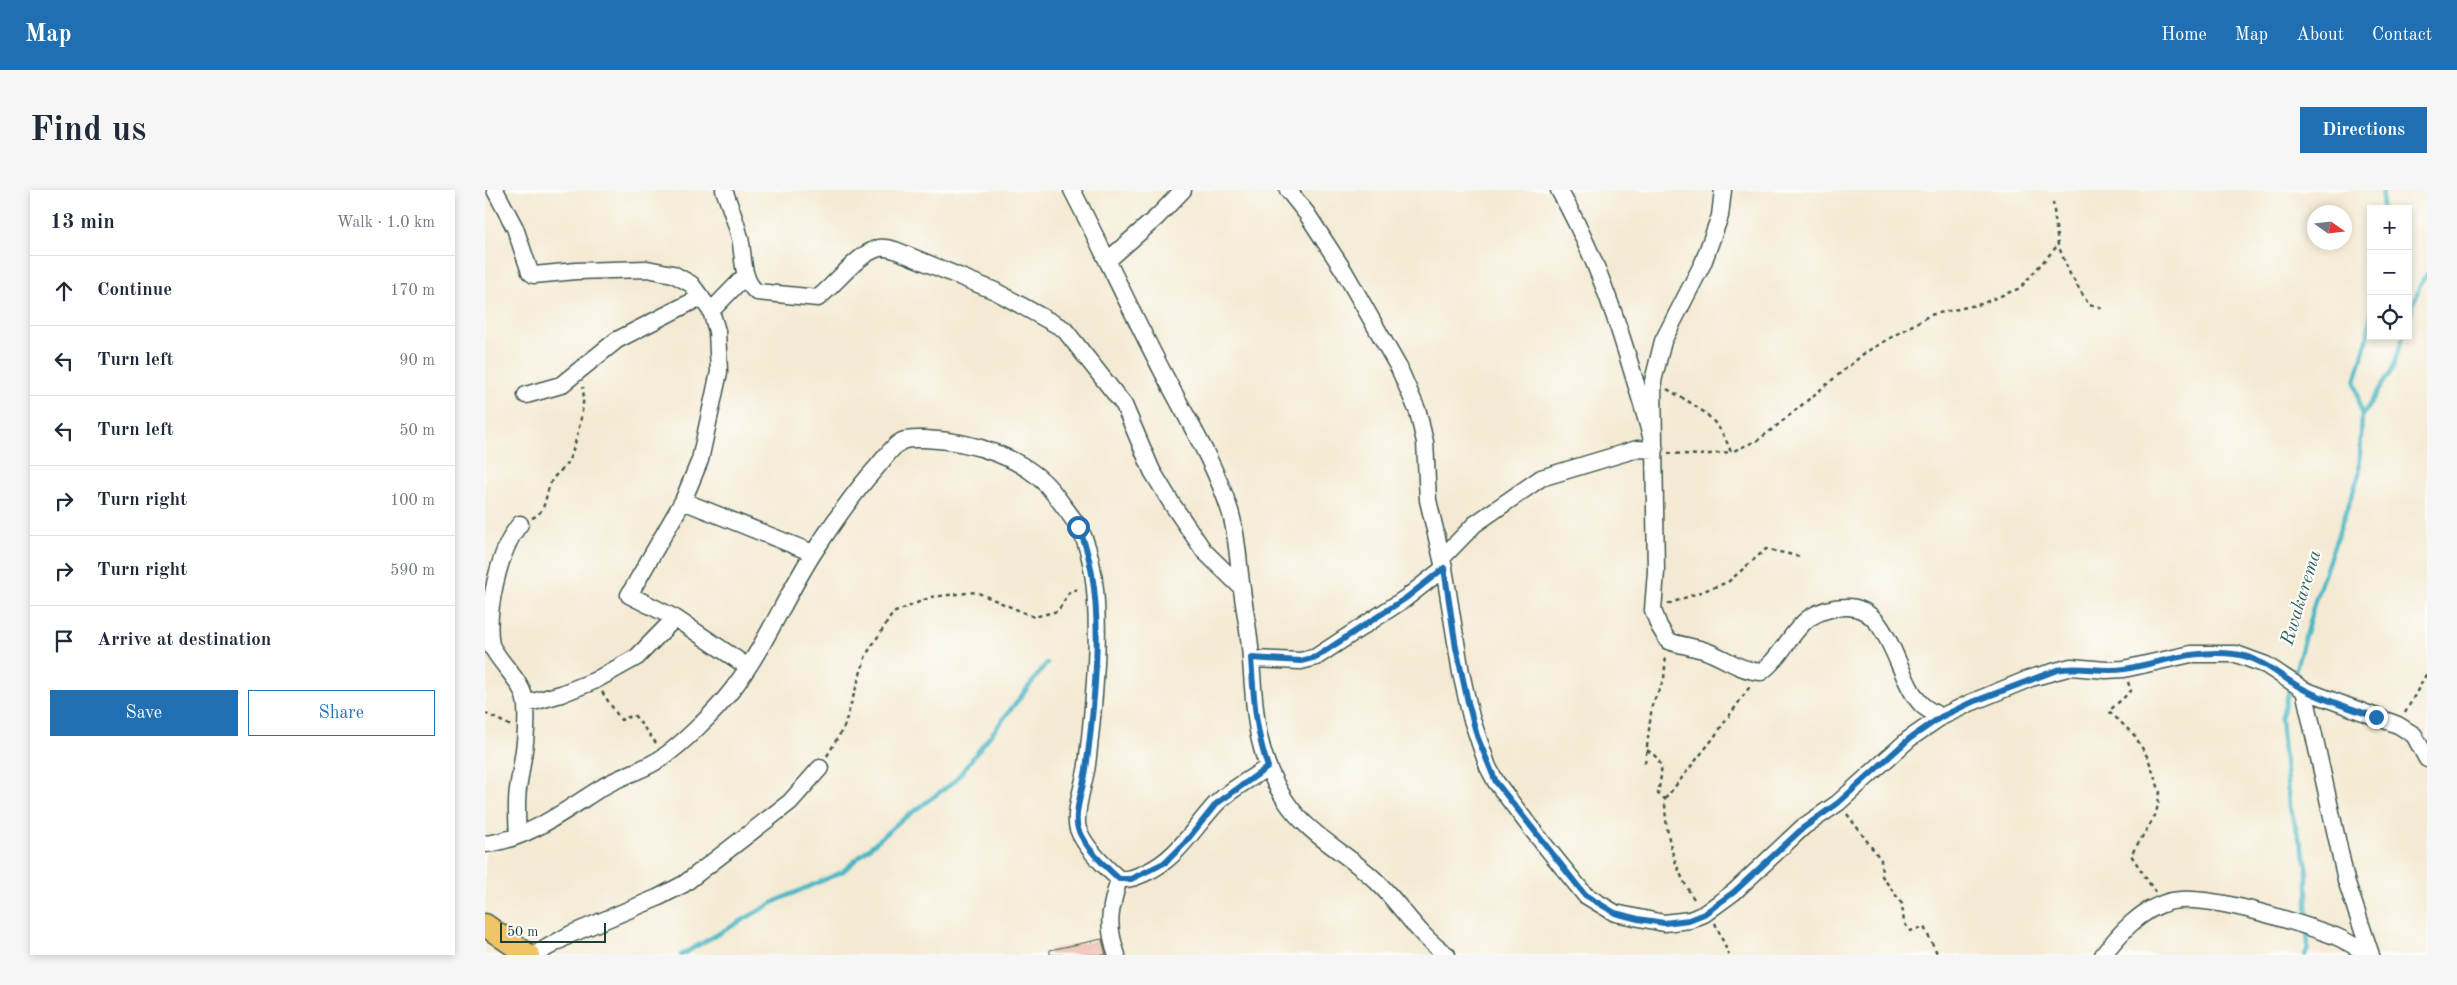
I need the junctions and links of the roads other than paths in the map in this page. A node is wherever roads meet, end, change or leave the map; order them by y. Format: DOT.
graph roads {
  1 [pos="495,190"];
  2 [pos="724,190"];
  3 [pos="1072,190"];
  4 [pos="1183,190"];
  5 [pos="1288,190"];
  6 [pos="1559,190"];
  7 [pos="1723,190"];
  8 [pos="1107,261"];
  9 [pos="746,275"];
  10 [pos="701,297"];
  11 [pos="711,311"];
  12 [pos="526,395"];
  13 [pos="1655,450"];
  14 [pos="683,501"];
  15 [pos="520,524"];
  16 [pos="813,553"];
  17 [pos="1443,563"];
  18 [pos="1242,588"];
  19 [pos="675,618"];
  20 [pos="1251,658"];
  21 [pos="748,667"];
  22 [pos="2304,690"];
  23 [pos="526,704"];
  24 [pos="1941,717"];
  25 [pos="2427,759"];
  26 [pos="1268,767"];
  27 [pos="820,768"];
  28 [pos="518,835"];
  29 [pos="485,844"];
  30 [pos="1119,879"];
  31 [pos="485,925"];
  32 [pos="528,955"];
  33 [pos="533,955"];
  34 [pos="1117,955"];
  35 [pos="1447,955"];
  36 [pos="2103,955"];
  37 [pos="2370,955"];
  1 -- 10 [label="street"];
  2 -- 9 [label="street"];
  3 -- 8 [label="street"];
  4 -- 8 [label="street"];
  5 -- 17 [label="street"];
  6 -- 13 [label="street"];
  7 -- 13 [label="street"];
  8 -- 18 [label="street"];
  9 -- 11 [label="street"];
  9 -- 18 [label="street"];
  10 -- 11 [label="street"];
  10 -- 12 [label="street"];
  11 -- 14 [label="street"];
  13 -- 17 [label="street"];
  13 -- 24 [label="street"];
  14 -- 16 [label="street"];
  14 -- 19 [label="street"];
  15 -- 23 [label="street"];
  16 -- 21 [label="street"];
  16 -- 30 [label="street"];
  17 -- 20 [label="street"];
  17 -- 24 [label="street"];
  18 -- 20 [label="street"];
  19 -- 21 [label="street"];
  19 -- 23 [label="street"];
  20 -- 26 [label="street"];
  21 -- 28 [label="street"];
  22 -- 24 [label="street"];
  22 -- 25 [label="street"];
  22 -- 37 [label="street"];
  23 -- 28 [label="street"];
  26 -- 30 [label="street"];
  26 -- 35 [label="street"];
  27 -- 33 [label="street"];
  28 -- 29 [label="street"];
  30 -- 34 [label="street"];
  31 -- 32 [label="highway"];
  36 -- 37 [label="street"];
}
